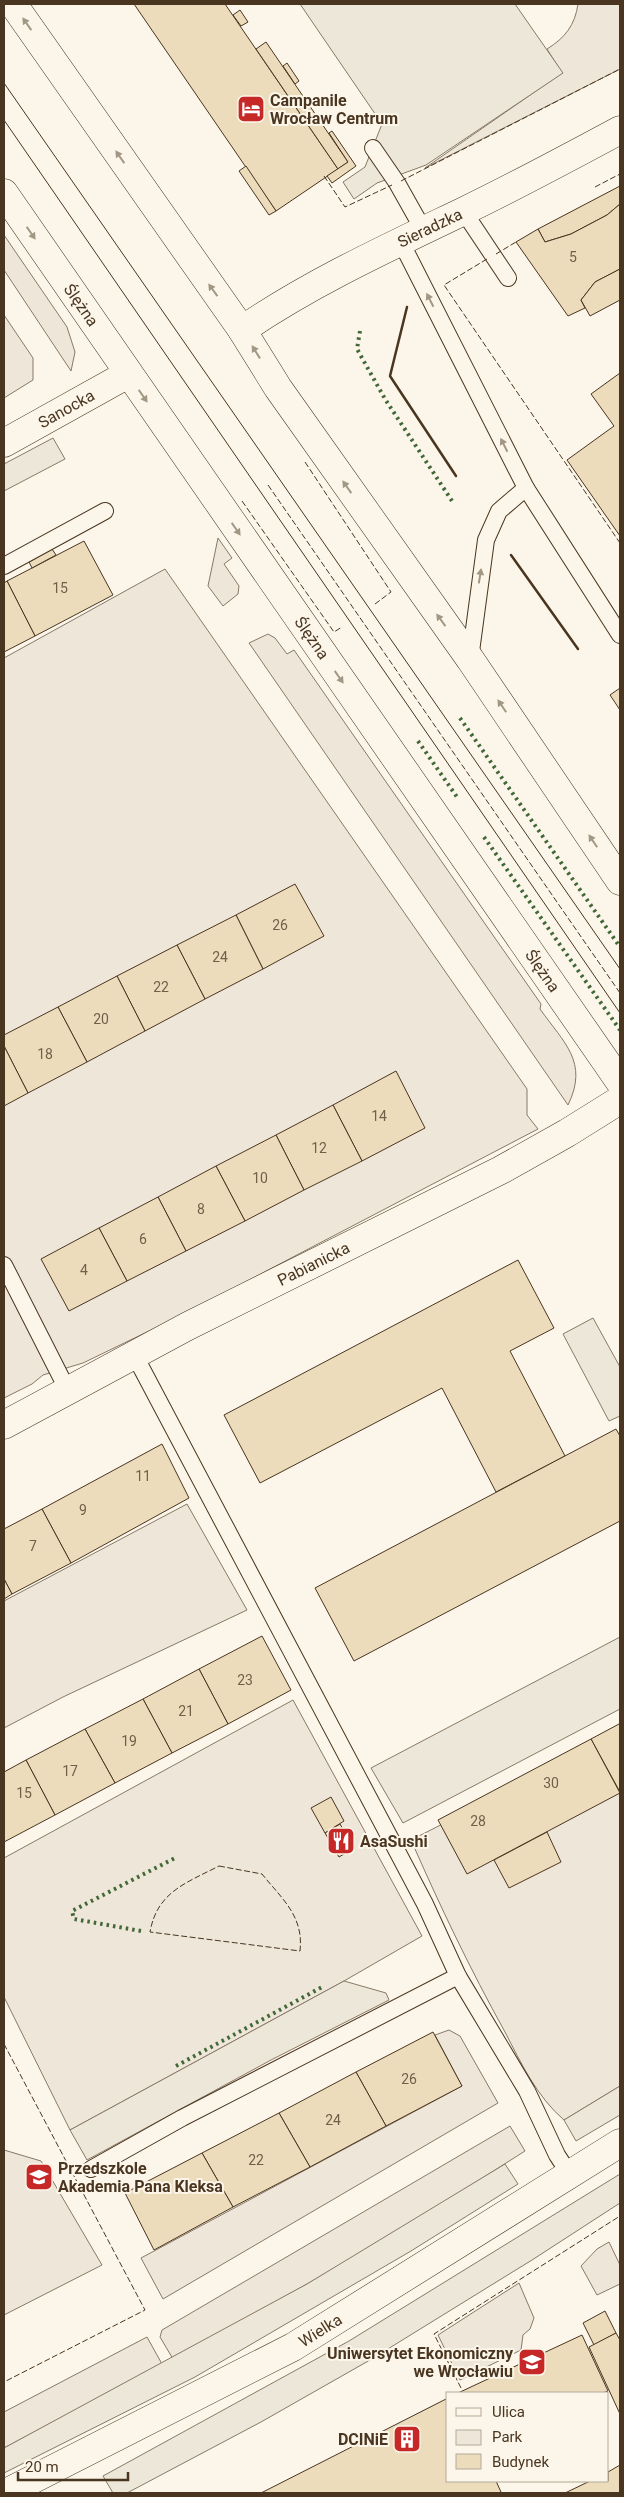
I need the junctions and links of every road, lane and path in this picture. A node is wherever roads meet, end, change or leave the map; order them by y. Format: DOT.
graph roads {
  1 [pos="13,4"];
  2 [pos="620,130"];
  3 [pos="373,148"];
  4 [pos="4,193"];
  5 [pos="464,212"];
  6 [pos="412,236"];
  7 [pos="508,278"];
  8 [pos="242,330"];
  9 [pos="128,374"];
  10 [pos="4,443"];
  11 [pos="526,488"];
  12 [pos="105,511"];
  13 [pos="4,566"];
  14 [pos="620,635"];
  15 [pos="470,659"];
  16 [pos="620,881"];
  17 [pos="620,1082"];
  18 [pos="620,1100"];
  19 [pos="4,1265"];
  20 [pos="134,1354"];
  21 [pos="67,1389"];
  22 [pos="4,1425"];
  23 [pos="458,1976"];
  24 [pos="620,2143"];
  25 [pos="91,2169"];
  26 [pos="570,2175"];
  27 [pos="6,2493"];
  8 -- 1 [label="main road, one-way"];
  2 -- 5 [label="main road, Sieradzka"];
  3 -- 6 [label="lane"];
  4 -- 9 [label="main road, Ślężna, one-way"];
  5 -- 6 [label="main road, Sieradzka"];
  5 -- 7 [label="lane"];
  6 -- 8 [label="main road, Sieradzka"];
  11 -- 6 [label="lane, one-way"];
  15 -- 8 [label="main road, one-way"];
  9 -- 10 [label="main road, Sanocka"];
  9 -- 17 [label="main road, Ślężna, one-way"];
  11 -- 14 [label="lane"];
  15 -- 11 [label="lane, one-way"];
  12 -- 13 [label="lane"];
  16 -- 15 [label="main road, one-way"];
  18 -- 20 [label="main road, Pabianicka"];
  19 -- 21 [label="lane"];
  20 -- 21 [label="main road, Pabianicka"];
  20 -- 23 [label="lane"];
  21 -- 22 [label="main road, Pabianicka"];
  23 -- 25 [label="lane"];
  23 -- 26 [label="lane"];
  24 -- 26 [label="main road, Wielka"];
  26 -- 27 [label="main road, Wielka"];
}
